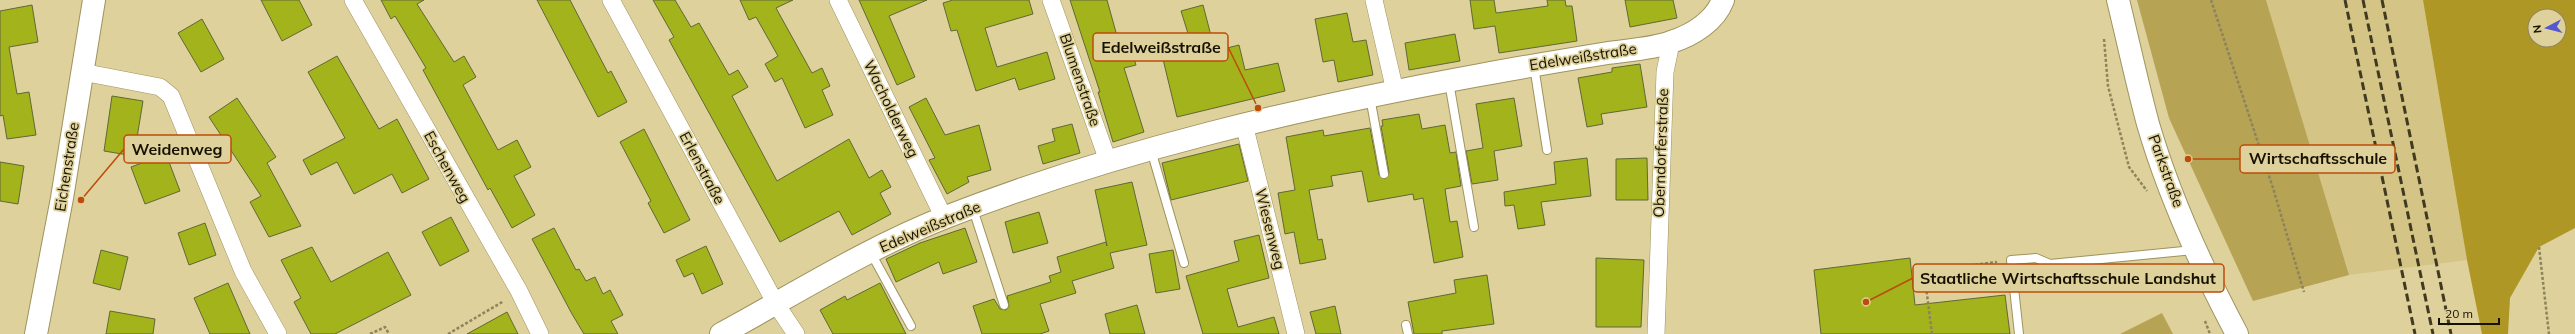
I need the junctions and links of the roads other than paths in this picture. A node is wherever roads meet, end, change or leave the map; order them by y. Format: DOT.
graph roads {
  1 [pos="94,0"];
  2 [pos="354,0"];
  3 [pos="611,0"];
  4 [pos="838,0"];
  5 [pos="1051,0"];
  6 [pos="1374,0"];
  7 [pos="1724,0"];
  8 [pos="2118,0"];
  9 [pos="1671,43"];
  10 [pos="1534,65"];
  11 [pos="82,72"];
  12 [pos="1449,81"];
  13 [pos="1394,91"];
  14 [pos="1370,96"];
  15 [pos="1244,124"];
  16 [pos="1151,149"];
  17 [pos="1547,150"];
  18 [pos="1108,161"];
  19 [pos="1384,174"];
  20 [pos="973,208"];
  21 [pos="944,218"];
  22 [pos="1474,227"];
  23 [pos="2197,250"];
  24 [pos="870,253"];
  25 [pos="1184,263"];
  26 [pos="776,304"];
  27 [pos="1004,304"];
  28 [pos="1406,325"];
  29 [pos="911,326"];
  30 [pos="36,334"];
  31 [pos="278,334"];
  32 [pos="540,334"];
  33 [pos="721,334"];
  34 [pos="796,334"];
  35 [pos="1296,334"];
  36 [pos="1408,334"];
  37 [pos="1656,334"];
  38 [pos="2020,334"];
  39 [pos="2237,334"];
  1 -- 11 [label="street, Eichenstraße"];
  2 -- 32 [label="street, Eschenweg"];
  3 -- 26 [label="street, Erlenstraße"];
  4 -- 21 [label="street, Wacholderweg"];
  5 -- 18 [label="street, Blumenstraße"];
  6 -- 13 [label="street"];
  7 -- 9 [label="street"];
  8 -- 23 [label="street, Parkstraße"];
  9 -- 10 [label="street, Edelweißstraße"];
  9 -- 37 [label="street, Oberndorferstraße"];
  10 -- 12 [label="street, Edelweißstraße"];
  10 -- 17 [label="lane"];
  11 -- 30 [label="street, Eichenstraße"];
  11 -- 31 [label="street"];
  12 -- 13 [label="street, Edelweißstraße"];
  12 -- 22 [label="lane"];
  13 -- 14 [label="street, Edelweißstraße"];
  14 -- 15 [label="street, Edelweißstraße"];
  14 -- 19 [label="lane"];
  15 -- 16 [label="street, Edelweißstraße"];
  15 -- 35 [label="street, Wiesenweg"];
  16 -- 18 [label="street, Edelweißstraße"];
  16 -- 25 [label="lane"];
  18 -- 20 [label="street, Edelweißstraße"];
  20 -- 21 [label="street, Edelweißstraße"];
  20 -- 27 [label="lane"];
  21 -- 24 [label="street, Edelweißstraße"];
  23 -- 38 [label="lane"];
  23 -- 39 [label="street, Parkstraße"];
  24 -- 26 [label="street, Edelweißstraße"];
  24 -- 29 [label="lane"];
  26 -- 33 [label="street, Edelweißstraße"];
  26 -- 34 [label="street, Erlenstraße"];
  28 -- 36 [label="lane"];
}
